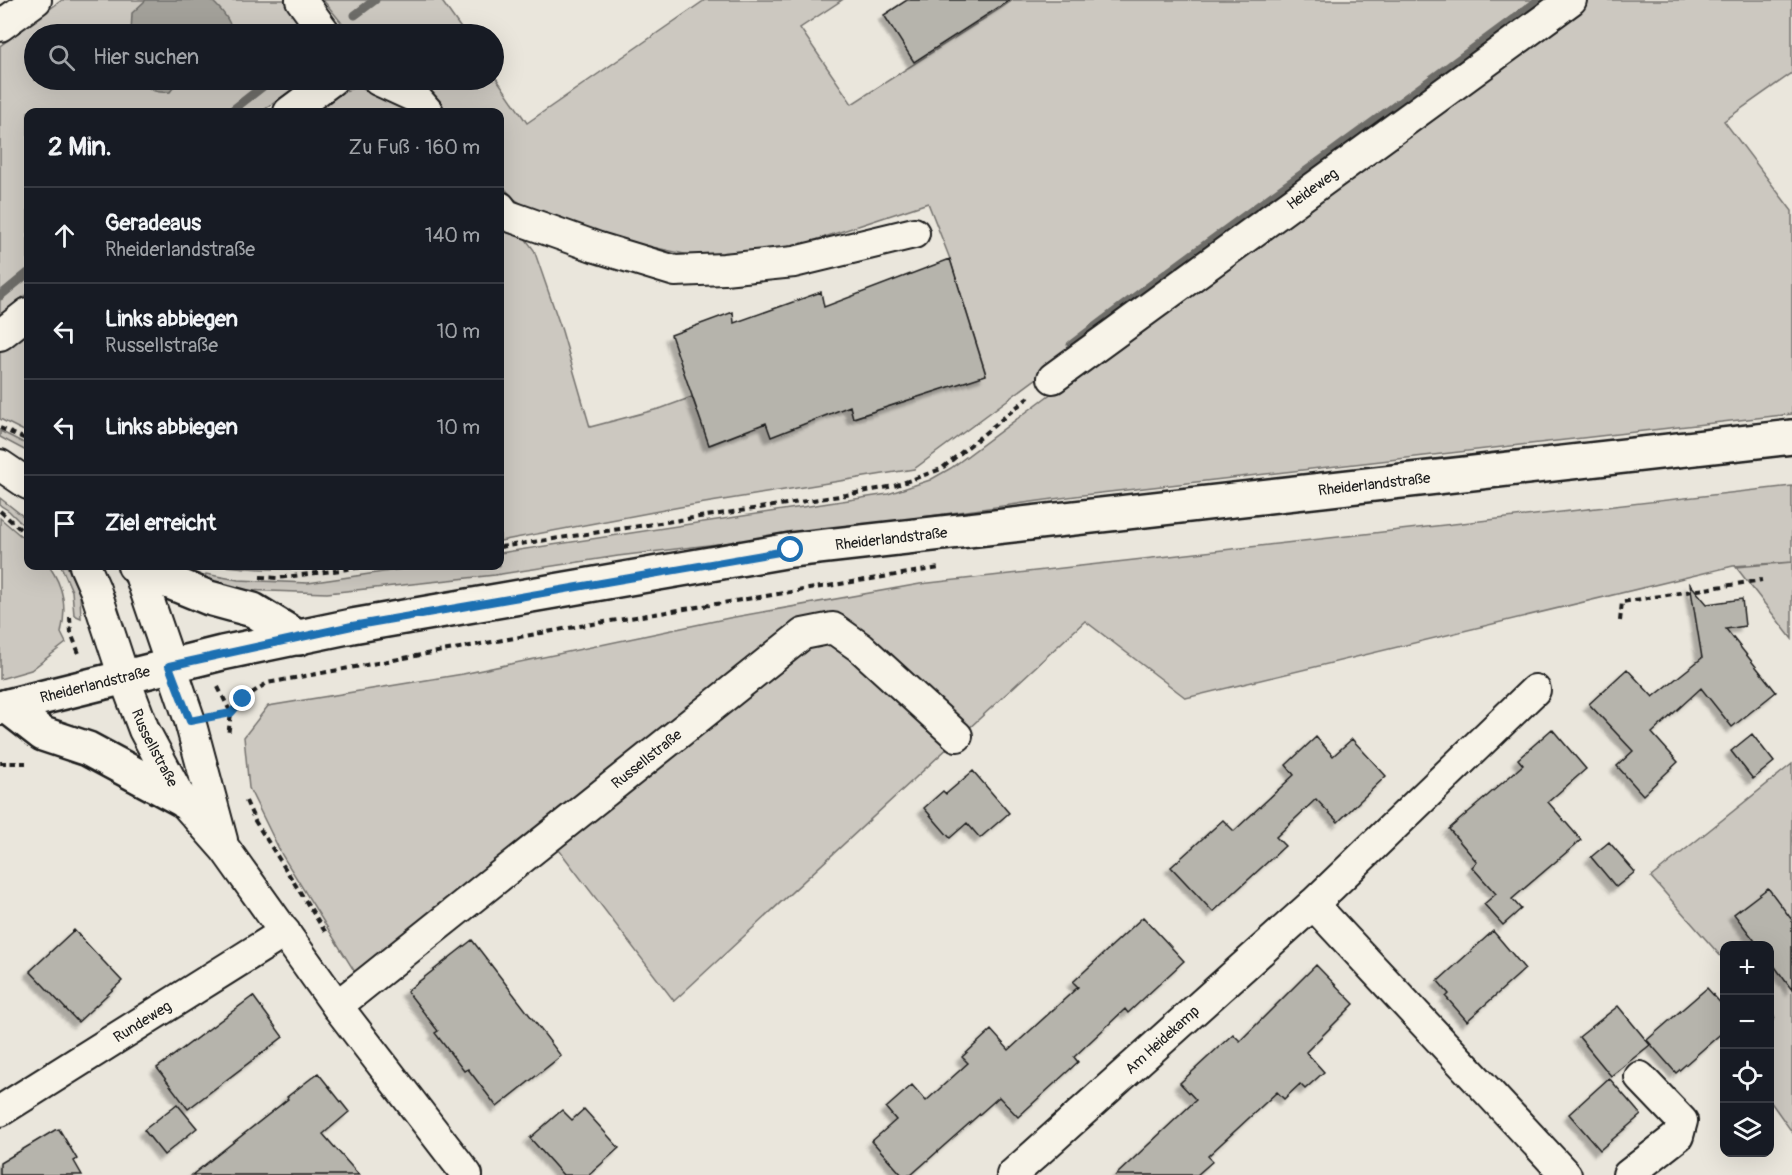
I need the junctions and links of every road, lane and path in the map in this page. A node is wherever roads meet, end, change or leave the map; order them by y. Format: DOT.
graph roads {
  1 [pos="36,0"];
  2 [pos="302,0"];
  3 [pos="1571,0"];
  4 [pos="320,24"];
  5 [pos="0,26"];
  6 [pos="319,90"];
  7 [pos="400,90"];
  8 [pos="295,108"];
  9 [pos="425,108"];
  10 [pos="504,212"];
  11 [pos="914,233"];
  12 [pos="24,316"];
  13 [pos="0,335"];
  14 [pos="1053,378"];
  15 [pos="0,428"];
  16 [pos="1792,437"];
  17 [pos="24,438"];
  18 [pos="0,465"];
  19 [pos="24,480"];
  20 [pos="0,511"];
  21 [pos="24,532"];
  22 [pos="504,546"];
  23 [pos="946,567"];
  24 [pos="87,570"];
  25 [pos="136,570"];
  26 [pos="142,570"];
  27 [pos="340,570"];
  28 [pos="256,576"];
  29 [pos="1762,580"];
  30 [pos="1620,621"];
  31 [pos="299,638"];
  32 [pos="169,666"];
  33 [pos="124,677"];
  34 [pos="1535,690"];
  35 [pos="4,707"];
  36 [pos="231,713"];
  37 [pos="190,721"];
  38 [pos="957,736"];
  39 [pos="229,745"];
  40 [pos="36,762"];
  41 [pos="0,763"];
  42 [pos="242,793"];
  43 [pos="181,799"];
  44 [pos="225,849"];
  45 [pos="1313,904"];
  46 [pos="285,932"];
  47 [pos="329,939"];
  48 [pos="337,1006"];
  49 [pos="1640,1077"];
  50 [pos="0,1111"];
  51 [pos="467,1175"];
  52 [pos="1012,1175"];
  53 [pos="1566,1175"];
  54 [pos="1628,1175"];
  1 -- 5 [label="street"];
  2 -- 4 [label="street"];
  3 -- 14 [label="street, Heideweg"];
  6 -- 8 [label="street"];
  7 -- 9 [label="street"];
  10 -- 11 [label="street"];
  12 -- 13 [label="street"];
  14 -- 22 [label="path"];
  15 -- 17 [label="path"];
  16 -- 31 [label="main road, Rheiderlandstraße"];
  18 -- 19 [label="street"];
  20 -- 21 [label="path"];
  23 -- 36 [label="path"];
  24 -- 33 [label="street, Russellstraße"];
  25 -- 32 [label="street, Russellstraße"];
  26 -- 31 [label="main road"];
  27 -- 28 [label="path"];
  29 -- 30 [label="path"];
  31 -- 32 [label="main road, Rheiderlandstraße"];
  32 -- 33 [label="main road, Rheiderlandstraße"];
  32 -- 37 [label="street, Russellstraße"];
  33 -- 35 [label="main road, Rheiderlandstraße"];
  33 -- 43 [label="street, Russellstraße"];
  34 -- 45 [label="street, Am Heidekamp"];
  35 -- 43 [label="main road"];
  36 -- 37 [label="path"];
  36 -- 39 [label="path"];
  37 -- 44 [label="street, Russellstraße"];
  38 -- 48 [label="street, Russellstraße"];
  40 -- 41 [label="path"];
  42 -- 47 [label="path"];
  43 -- 44 [label="street, Russellstraße"];
  44 -- 46 [label="street, Russellstraße"];
  45 -- 52 [label="street, Am Heidekamp"];
  45 -- 53 [label="street"];
  46 -- 48 [label="street, Russellstraße"];
  46 -- 50 [label="street, Rundeweg"];
  48 -- 51 [label="street, Russellstraße"];
  49 -- 54 [label="street"];
}
